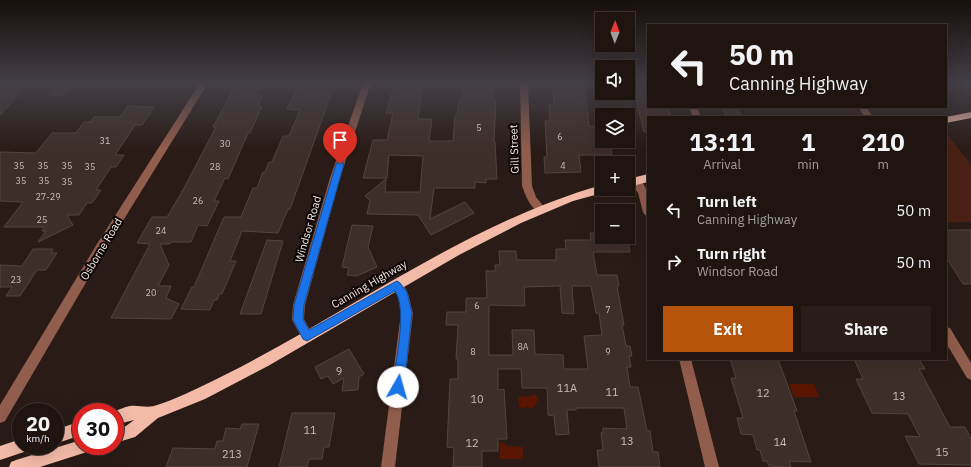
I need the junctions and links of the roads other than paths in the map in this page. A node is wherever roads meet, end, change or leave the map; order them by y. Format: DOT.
graph roads {
  1 [pos="190,105"];
  2 [pos="360,105"];
  3 [pos="525,105"];
  4 [pos="971,115"];
  5 [pos="947,120"];
  6 [pos="647,178"];
  7 [pos="635,181"];
  8 [pos="635,185"];
  9 [pos="595,191"];
  10 [pos="647,208"];
  11 [pos="541,209"];
  12 [pos="397,286"];
  13 [pos="947,334"];
  14 [pos="307,336"];
  15 [pos="685,360"];
  16 [pos="971,374"];
  17 [pos="153,413"];
  18 [pos="124,415"];
  19 [pos="0,417"];
  20 [pos="124,434"];
  21 [pos="12,449"];
  22 [pos="0,452"];
  23 [pos="72,452"];
  24 [pos="50,462"];
  25 [pos="16,467"];
  26 [pos="388,467"];
  27 [pos="712,467"];
  1 -- 19 [label="street, Osborne Road"];
  2 -- 14 [label="street, Windsor Road"];
  3 -- 11 [label="street, Gill Street"];
  4 -- 5 [label="highway"];
  6 -- 7 [label="highway"];
  8 -- 10 [label="street"];
  9 -- 11 [label="highway, Canning Highway"];
  11 -- 12 [label="highway, Canning Highway"];
  12 -- 14 [label="highway, Canning Highway"];
  12 -- 26 [label="street"];
  13 -- 16 [label="street"];
  14 -- 17 [label="highway, Canning Highway"];
  15 -- 27 [label="street"];
  17 -- 18 [label="highway, Canning Highway"];
  17 -- 20 [label="highway, Canning Highway"];
  21 -- 22 [label="highway"];
  23 -- 24 [label="highway"];
  24 -- 25 [label="highway"];
}
